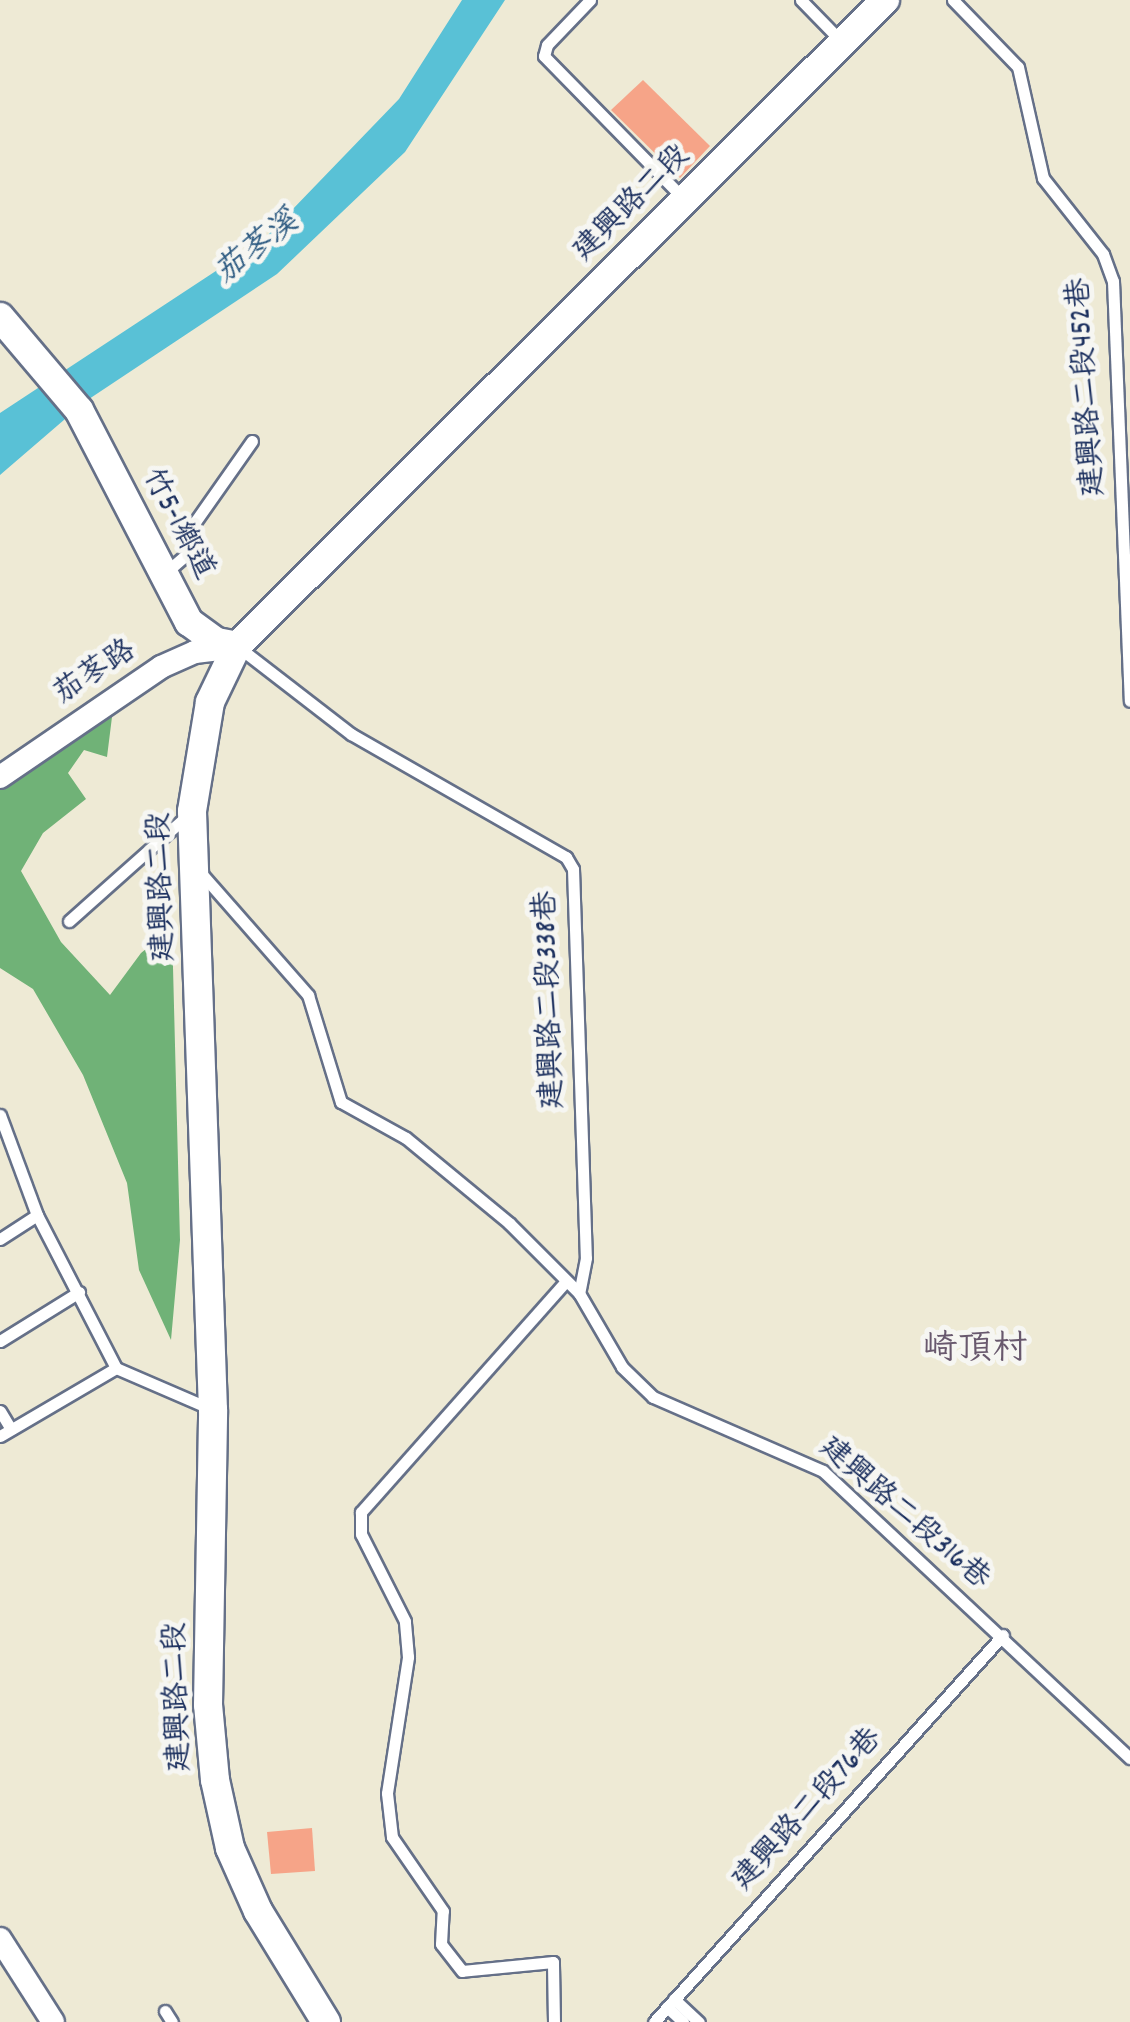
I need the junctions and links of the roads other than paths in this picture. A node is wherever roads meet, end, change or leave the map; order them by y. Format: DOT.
graph roads {
  1 [pos="590,0"];
  2 [pos="800,0"];
  3 [pos="885,0"];
  4 [pos="953,0"];
  5 [pos="842,42"];
  6 [pos="684,199"];
  7 [pos="0,317"];
  8 [pos="252,442"];
  9 [pos="164,574"];
  10 [pos="237,646"];
  11 [pos="1130,701"];
  12 [pos="0,777"];
  13 [pos="192,811"];
  14 [pos="197,870"];
  15 [pos="69,921"];
  16 [pos="0,1116"];
  17 [pos="3,1139"];
  18 [pos="37,1215"];
  19 [pos="0,1239"];
  20 [pos="566,1281"];
  21 [pos="79,1292"];
  22 [pos="579,1294"];
  23 [pos="0,1340"];
  24 [pos="116,1368"];
  25 [pos="213,1410"];
  26 [pos="0,1411"];
  27 [pos="5,1432"];
  28 [pos="1003,1635"];
  29 [pos="1130,1758"];
  30 [pos="0,1939"];
  31 [pos="8,1968"];
  32 [pos="671,2003"];
  33 [pos="53,2022"];
  34 [pos="326,2022"];
  35 [pos="554,2022"];
  36 [pos="654,2022"];
  37 [pos="683,2022"];
  38 [pos="699,2022"];
  1 -- 6 [label="lane"];
  2 -- 5 [label="lane"];
  3 -- 5 [label="street, 建興路二段"];
  4 -- 11 [label="lane, 建興路二段452巷"];
  5 -- 6 [label="street, 建興路二段"];
  6 -- 10 [label="street, 建興路二段"];
  7 -- 9 [label="street, 竹5-1鄉道"];
  8 -- 9 [label="lane"];
  9 -- 10 [label="street, 竹5-1鄉道"];
  10 -- 12 [label="street, 茄苳路"];
  10 -- 13 [label="street, 建興路二段"];
  10 -- 22 [label="lane, 建興路二段338巷"];
  13 -- 14 [label="street, 建興路二段"];
  13 -- 15 [label="lane"];
  14 -- 20 [label="lane, 建興路二段316巷"];
  14 -- 25 [label="street, 建興路二段"];
  16 -- 17 [label="lane"];
  17 -- 18 [label="lane"];
  18 -- 19 [label="lane"];
  18 -- 21 [label="lane"];
  20 -- 22 [label="lane, 建興路二段316巷"];
  20 -- 35 [label="lane"];
  21 -- 23 [label="lane"];
  21 -- 24 [label="lane"];
  22 -- 28 [label="lane, 建興路二段316巷"];
  24 -- 25 [label="lane"];
  24 -- 27 [label="lane"];
  25 -- 34 [label="street, 建興路二段"];
  26 -- 27 [label="lane"];
  28 -- 29 [label="lane, 建興路二段316巷"];
  28 -- 32 [label="lane, 建興路二段76巷"];
  30 -- 31 [label="street"];
  31 -- 33 [label="street"];
  32 -- 36 [label="lane, 建興路二段76巷"];
  32 -- 37 [label="lane"];
  32 -- 38 [label="lane"];
}
